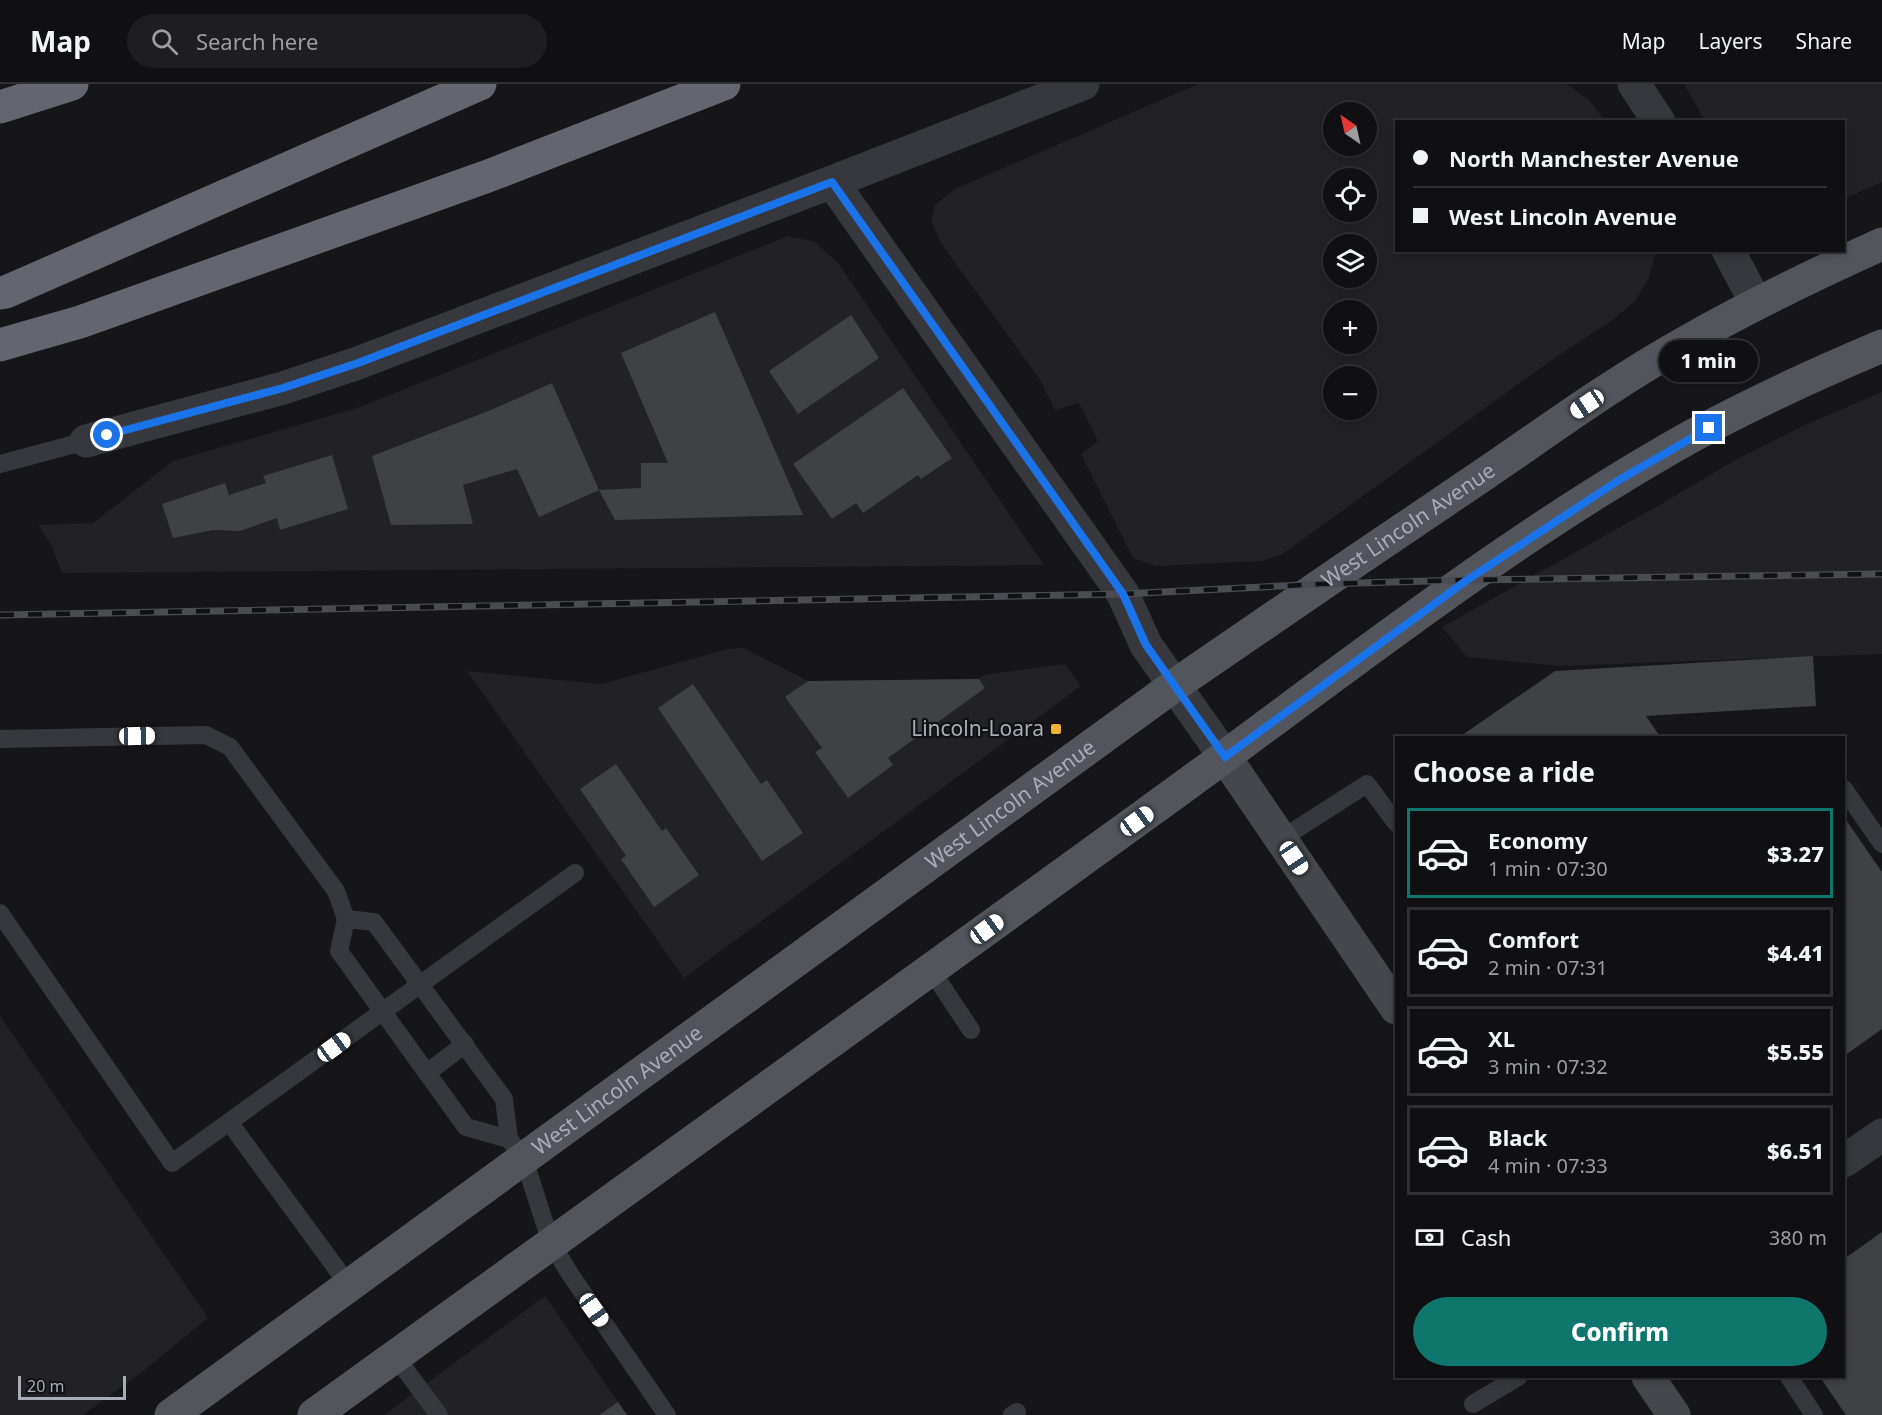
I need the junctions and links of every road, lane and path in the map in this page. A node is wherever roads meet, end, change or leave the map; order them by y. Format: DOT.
graph roads {
  1 [pos="72,84"];
  2 [pos="480,84"];
  3 [pos="724,84"];
  4 [pos="1083,84"];
  5 [pos="1634,84"];
  6 [pos="0,107"];
  7 [pos="1658,120"];
  8 [pos="832,182"];
  9 [pos="1882,244"];
  10 [pos="1729,252"];
  11 [pos="0,293"];
  12 [pos="1756,303"];
  13 [pos="0,345"];
  14 [pos="1882,346"];
  15 [pos="86,441"];
  16 [pos="0,464"];
  17 [pos="1175,686"];
  18 [pos="0,739"];
  19 [pos="1225,757"];
  20 [pos="1845,790"];
  21 [pos="1395,822"];
  22 [pos="1281,838"];
  23 [pos="1882,844"];
  24 [pos="575,873"];
  25 [pos="0,913"];
  26 [pos="346,919"];
  27 [pos="931,970"];
  28 [pos="420,984"];
  29 [pos="1393,994"];
  30 [pos="384,1011"];
  31 [pos="971,1030"];
  32 [pos="465,1044"];
  33 [pos="427,1072"];
  34 [pos="229,1122"];
  35 [pos="517,1149"];
  36 [pos="552,1243"];
  37 [pos="350,1287"];
  38 [pos="395,1356"];
  39 [pos="1516,1378"];
  40 [pos="1649,1378"];
  41 [pos="1790,1378"];
  42 [pos="1473,1404"];
  43 [pos="171,1415"];
  44 [pos="314,1415"];
  45 [pos="439,1415"];
  46 [pos="667,1415"];
  47 [pos="1674,1415"];
  48 [pos="1814,1415"];
  1 -- 6 [label="highway"];
  2 -- 11 [label="highway"];
  3 -- 13 [label="highway"];
  4 -- 8 [label="street"];
  5 -- 7 [label="street"];
  8 -- 15 [label="street"];
  8 -- 17 [label="street"];
  9 -- 12 [label="main road, West Lincoln Avenue"];
  10 -- 12 [label="street"];
  12 -- 17 [label="main road, West Lincoln Avenue"];
  14 -- 19 [label="main road"];
  15 -- 16 [label="lane"];
  17 -- 19 [label="street"];
  17 -- 35 [label="main road, West Lincoln Avenue"];
  18 -- 26 [label="lane"];
  19 -- 22 [label="street"];
  19 -- 27 [label="main road"];
  20 -- 23 [label="lane"];
  21 -- 22 [label="lane"];
  22 -- 29 [label="street"];
  24 -- 28 [label="lane"];
  25 -- 34 [label="lane"];
  26 -- 28 [label="lane"];
  26 -- 30 [label="lane"];
  27 -- 31 [label="lane"];
  27 -- 36 [label="main road"];
  28 -- 30 [label="lane"];
  28 -- 32 [label="lane"];
  30 -- 33 [label="lane"];
  30 -- 34 [label="lane"];
  32 -- 33 [label="lane"];
  32 -- 35 [label="lane"];
  33 -- 35 [label="lane"];
  34 -- 37 [label="lane"];
  35 -- 36 [label="lane"];
  35 -- 37 [label="main road, West Lincoln Avenue"];
  36 -- 38 [label="main road"];
  36 -- 46 [label="lane"];
  37 -- 43 [label="main road, West Lincoln Avenue"];
  38 -- 44 [label="main road"];
  38 -- 45 [label="lane"];
  39 -- 42 [label="lane"];
  40 -- 47 [label="street"];
  41 -- 48 [label="lane"];
}
